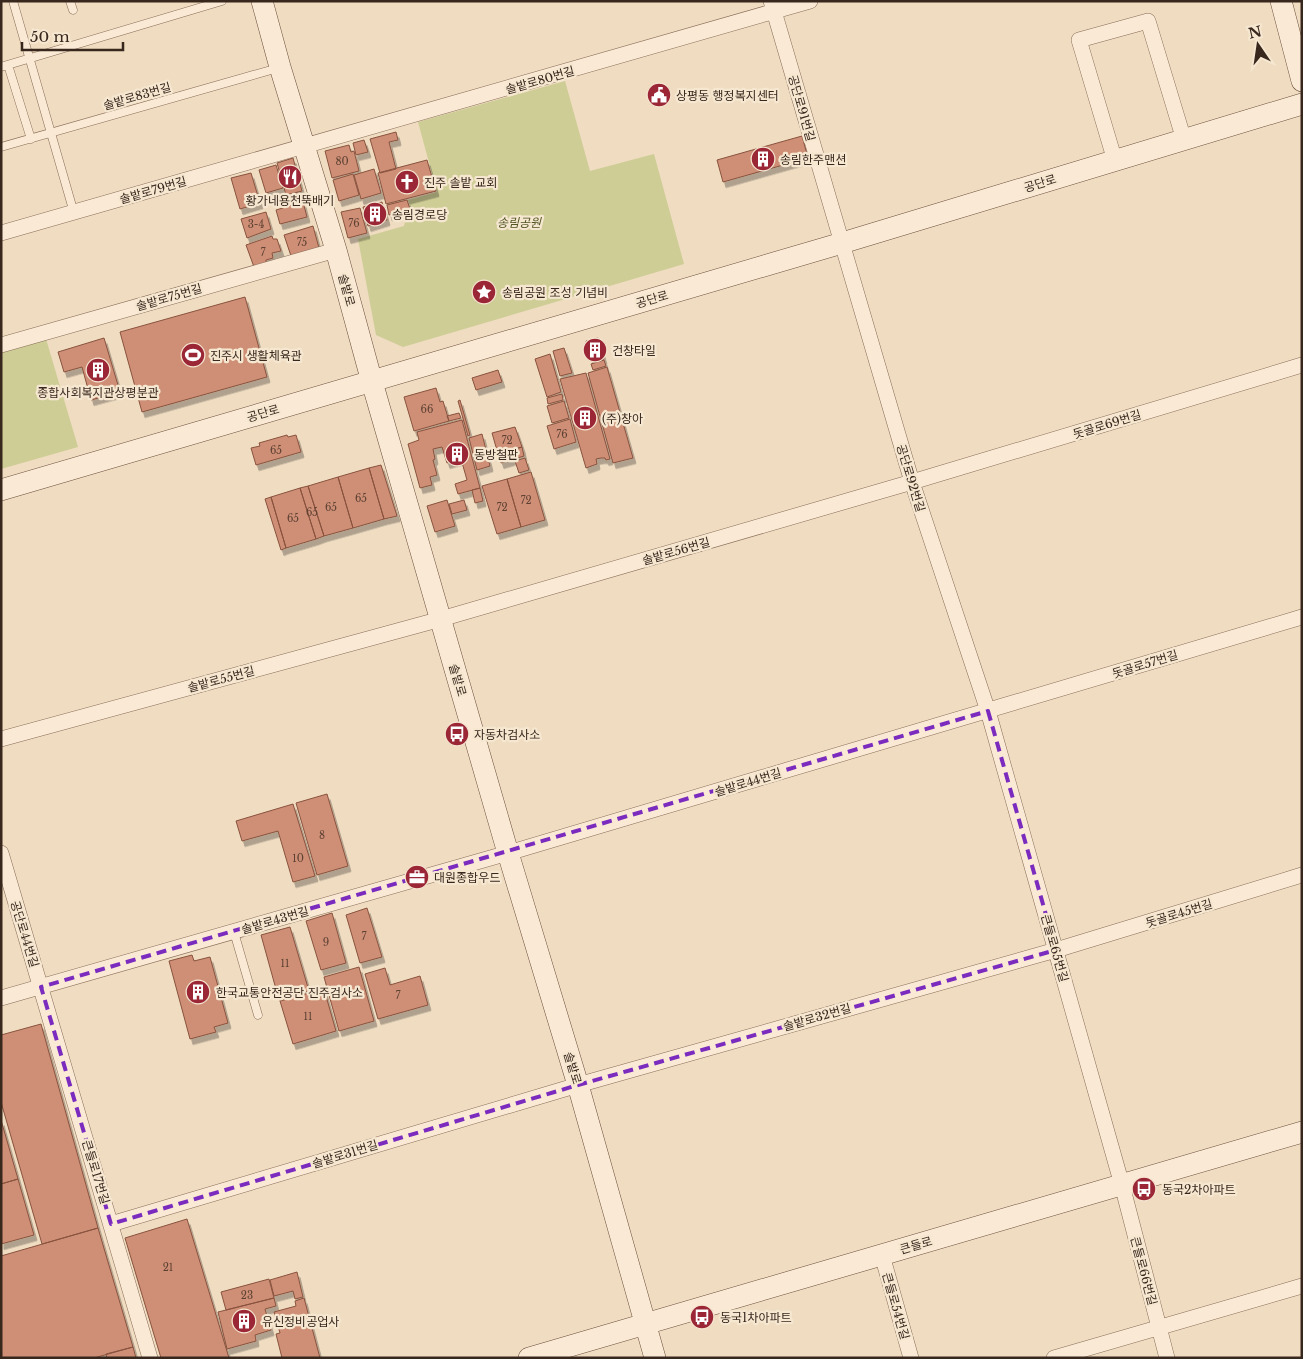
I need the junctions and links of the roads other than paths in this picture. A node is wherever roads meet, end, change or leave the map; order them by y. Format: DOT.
graph roads {
  1 [pos="13,1"];
  2 [pos="70,1"];
  3 [pos="222,1"];
  4 [pos="262,1"];
  5 [pos="810,1"];
  6 [pos="1281,1"];
  7 [pos="773,6"];
  8 [pos="73,10"];
  9 [pos="30,58"];
  10 [pos="5,66"];
  11 [pos="280,67"];
  12 [pos="1302,81"];
  13 [pos="1302,104"];
  14 [pos="51,133"];
  15 [pos="30,138"];
  16 [pos="1184,140"];
  17 [pos="1,147"];
  18 [pos="305,147"];
  19 [pos="1115,161"];
  20 [pos="74,212"];
  21 [pos="1,233"];
  22 [pos="842,243"];
  23 [pos="336,250"];
  24 [pos="1,345"];
  25 [pos="1302,365"];
  26 [pos="372,382"];
  27 [pos="912,482"];
  28 [pos="1,490"];
  29 [pos="1302,617"];
  30 [pos="441,619"];
  31 [pos="988,711"];
  32 [pos="1,739"];
  33 [pos="1,852"];
  34 [pos="508,853"];
  35 [pos="1302,876"];
  36 [pos="234,932"];
  37 [pos="1056,950"];
  38 [pos="41,987"];
  39 [pos="1,998"];
  40 [pos="258,1015"];
  41 [pos="578,1085"];
  42 [pos="1302,1132"];
  43 [pos="1122,1185"];
  44 [pos="112,1224"];
  45 [pos="882,1255"];
  46 [pos="1302,1286"];
  47 [pos="645,1324"];
  48 [pos="1159,1328"];
  49 [pos="150,1358"];
  50 [pos="529,1358"];
  51 [pos="655,1358"];
  52 [pos="911,1358"];
  53 [pos="1054,1358"];
  54 [pos="1167,1358"];
  1 -- 9 [label="lane"];
  2 -- 8 [label="lane"];
  3 -- 9 [label="lane"];
  4 -- 11 [label="street, 솔밭로"];
  5 -- 7 [label="street, 솔밭로80번길"];
  6 -- 12 [label="street"];
  7 -- 18 [label="street, 솔밭로80번길"];
  7 -- 22 [label="street, 공단로91번길"];
  9 -- 10 [label="lane"];
  9 -- 14 [label="lane"];
  10 -- 15 [label="lane"];
  11 -- 14 [label="lane, 솔밭로83번길"];
  11 -- 18 [label="street, 솔밭로"];
  13 -- 16 [label="street, 공단로"];
  14 -- 15 [label="lane, 솔밭로83번길"];
  14 -- 20 [label="lane"];
  15 -- 17 [label="lane, 솔밭로83번길"];
  16 -- 19 [label="street, 공단로"];
  16 -- 19 [label="street"];
  18 -- 20 [label="street, 솔밭로79번길"];
  18 -- 23 [label="street, 솔밭로"];
  19 -- 22 [label="street, 공단로"];
  20 -- 21 [label="street, 솔밭로79번길"];
  22 -- 26 [label="street, 공단로"];
  22 -- 27 [label="street, 공단로92번길"];
  23 -- 24 [label="street, 솔밭로75번길"];
  23 -- 26 [label="street, 솔밭로"];
  25 -- 27 [label="street, 돗골로69번길"];
  26 -- 28 [label="street, 공단로"];
  26 -- 30 [label="street, 솔밭로"];
  27 -- 30 [label="street, 솔밭로56번길"];
  27 -- 31 [label="street, 공단로92번길"];
  29 -- 31 [label="street, 돗골로57번길"];
  30 -- 32 [label="street, 솔밭로55번길"];
  30 -- 34 [label="street, 솔밭로"];
  31 -- 34 [label="street, 솔밭로44번길"];
  31 -- 37 [label="street, 큰들로65번길"];
  33 -- 38 [label="street, 공단로44번길"];
  34 -- 36 [label="street, 솔밭로43번길"];
  34 -- 41 [label="street, 솔밭로"];
  35 -- 37 [label="street, 돗골로45번길"];
  36 -- 38 [label="street, 솔밭로43번길"];
  36 -- 40 [label="lane"];
  37 -- 41 [label="street, 솔밭로32번길"];
  37 -- 43 [label="street, 큰들로65번길"];
  38 -- 39 [label="street, 솔밭로43번길"];
  38 -- 44 [label="street, 큰들로17번길"];
  41 -- 44 [label="street, 솔밭로31번길"];
  41 -- 47 [label="street, 솔밭로"];
  42 -- 43 [label="street, 큰들로"];
  43 -- 45 [label="street, 큰들로"];
  43 -- 48 [label="street, 큰들로66번길"];
  44 -- 49 [label="street, 큰들로17번길"];
  45 -- 47 [label="street, 큰들로"];
  45 -- 52 [label="street, 큰들로54번길"];
  46 -- 48 [label="street"];
  47 -- 50 [label="street, 큰들로"];
  47 -- 51 [label="street, 솔밭로"];
  48 -- 53 [label="street"];
  48 -- 54 [label="street, 큰들로66번길"];
}
